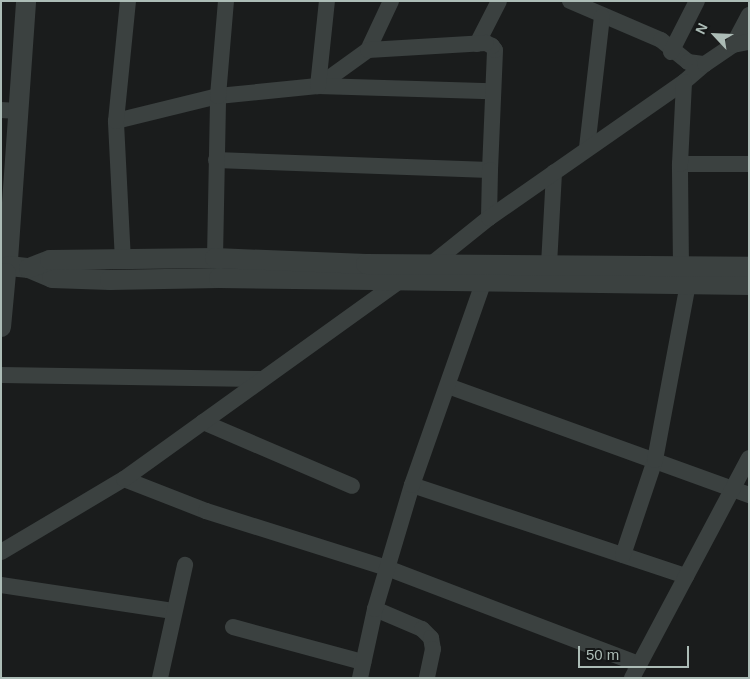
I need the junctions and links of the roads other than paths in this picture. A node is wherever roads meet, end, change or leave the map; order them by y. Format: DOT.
graph roads {
  1 [pos="26,1"];
  2 [pos="128,1"];
  3 [pos="226,1"];
  4 [pos="327,1"];
  5 [pos="391,1"];
  6 [pos="499,1"];
  7 [pos="570,1"];
  8 [pos="697,1"];
  9 [pos="596,10"];
  10 [pos="749,14"];
  11 [pos="477,44"];
  12 [pos="741,44"];
  13 [pos="368,50"];
  14 [pos="671,52"];
  15 [pos="705,64"];
  16 [pos="684,82"];
  17 [pos="318,86"];
  18 [pos="491,91"];
  19 [pos="218,96"];
  20 [pos="10,110"];
  21 [pos="116,121"];
  22 [pos="587,148"];
  23 [pos="216,160"];
  24 [pos="680,164"];
  25 [pos="749,164"];
  26 [pos="490,170"];
  27 [pos="554,172"];
  28 [pos="489,218"];
  29 [pos="215,258"];
  30 [pos="123,261"];
  31 [pos="436,263"];
  32 [pos="549,265"];
  33 [pos="5,266"];
  34 [pos="749,267"];
  35 [pos="29,268"];
  36 [pos="685,275"];
  37 [pos="399,281"];
  38 [pos="484,282"];
  39 [pos="749,285"];
  40 [pos="1,327"];
  41 [pos="1,375"];
  42 [pos="262,379"];
  43 [pos="448,386"];
  44 [pos="203,422"];
  45 [pos="749,458"];
  46 [pos="655,460"];
  47 [pos="124,479"];
  48 [pos="412,485"];
  49 [pos="352,486"];
  50 [pos="733,487"];
  51 [pos="749,495"];
  52 [pos="1,552"];
  53 [pos="623,555"];
  54 [pos="185,565"];
  55 [pos="387,568"];
  56 [pos="686,576"];
  57 [pos="1,585"];
  58 [pos="375,609"];
  59 [pos="173,611"];
  60 [pos="233,627"];
  61 [pos="361,670"];
  62 [pos="635,671"];
  63 [pos="160,678"];
  64 [pos="427,678"];
  1 -- 20 [label="street"];
  2 -- 21 [label="street"];
  3 -- 19 [label="street"];
  4 -- 17 [label="street"];
  5 -- 13 [label="street"];
  6 -- 11 [label="street"];
  7 -- 9 [label="street"];
  8 -- 14 [label="street"];
  9 -- 14 [label="street"];
  9 -- 22 [label="street"];
  10 -- 12 [label="street"];
  11 -- 13 [label="street"];
  11 -- 18 [label="street"];
  12 -- 15 [label="street"];
  13 -- 17 [label="street"];
  14 -- 15 [label="street"];
  15 -- 16 [label="street"];
  16 -- 22 [label="street"];
  16 -- 24 [label="street"];
  17 -- 18 [label="street"];
  17 -- 19 [label="street"];
  18 -- 26 [label="street"];
  19 -- 21 [label="street"];
  19 -- 23 [label="street"];
  20 -- 33 [label="street"];
  21 -- 30 [label="street"];
  22 -- 27 [label="street"];
  23 -- 26 [label="street"];
  23 -- 29 [label="street"];
  24 -- 25 [label="street"];
  24 -- 36 [label="street"];
  26 -- 28 [label="street"];
  27 -- 28 [label="street"];
  27 -- 32 [label="street"];
  28 -- 31 [label="street"];
  29 -- 30 [label="street"];
  29 -- 31 [label="street"];
  30 -- 35 [label="street"];
  31 -- 32 [label="street"];
  31 -- 37 [label="street"];
  32 -- 36 [label="street"];
  33 -- 35 [label="street"];
  33 -- 40 [label="street"];
  34 -- 36 [label="street"];
  35 -- 37 [label="street"];
  36 -- 38 [label="street"];
  36 -- 39 [label="street"];
  36 -- 46 [label="street"];
  37 -- 38 [label="street"];
  37 -- 42 [label="street"];
  38 -- 43 [label="street"];
  41 -- 42 [label="street"];
  42 -- 44 [label="street"];
  43 -- 46 [label="street"];
  43 -- 48 [label="street"];
  44 -- 47 [label="street"];
  44 -- 49 [label="street"];
  45 -- 50 [label="street"];
  46 -- 50 [label="street"];
  46 -- 53 [label="street"];
  47 -- 52 [label="street"];
  47 -- 55 [label="street"];
  48 -- 53 [label="street"];
  48 -- 55 [label="street"];
  50 -- 51 [label="street"];
  50 -- 56 [label="street"];
  53 -- 56 [label="street"];
  54 -- 59 [label="street"];
  55 -- 58 [label="street"];
  55 -- 62 [label="street"];
  56 -- 62 [label="street"];
  57 -- 59 [label="street"];
  58 -- 61 [label="street"];
  58 -- 64 [label="street"];
  59 -- 63 [label="street"];
  60 -- 61 [label="street"];
}
